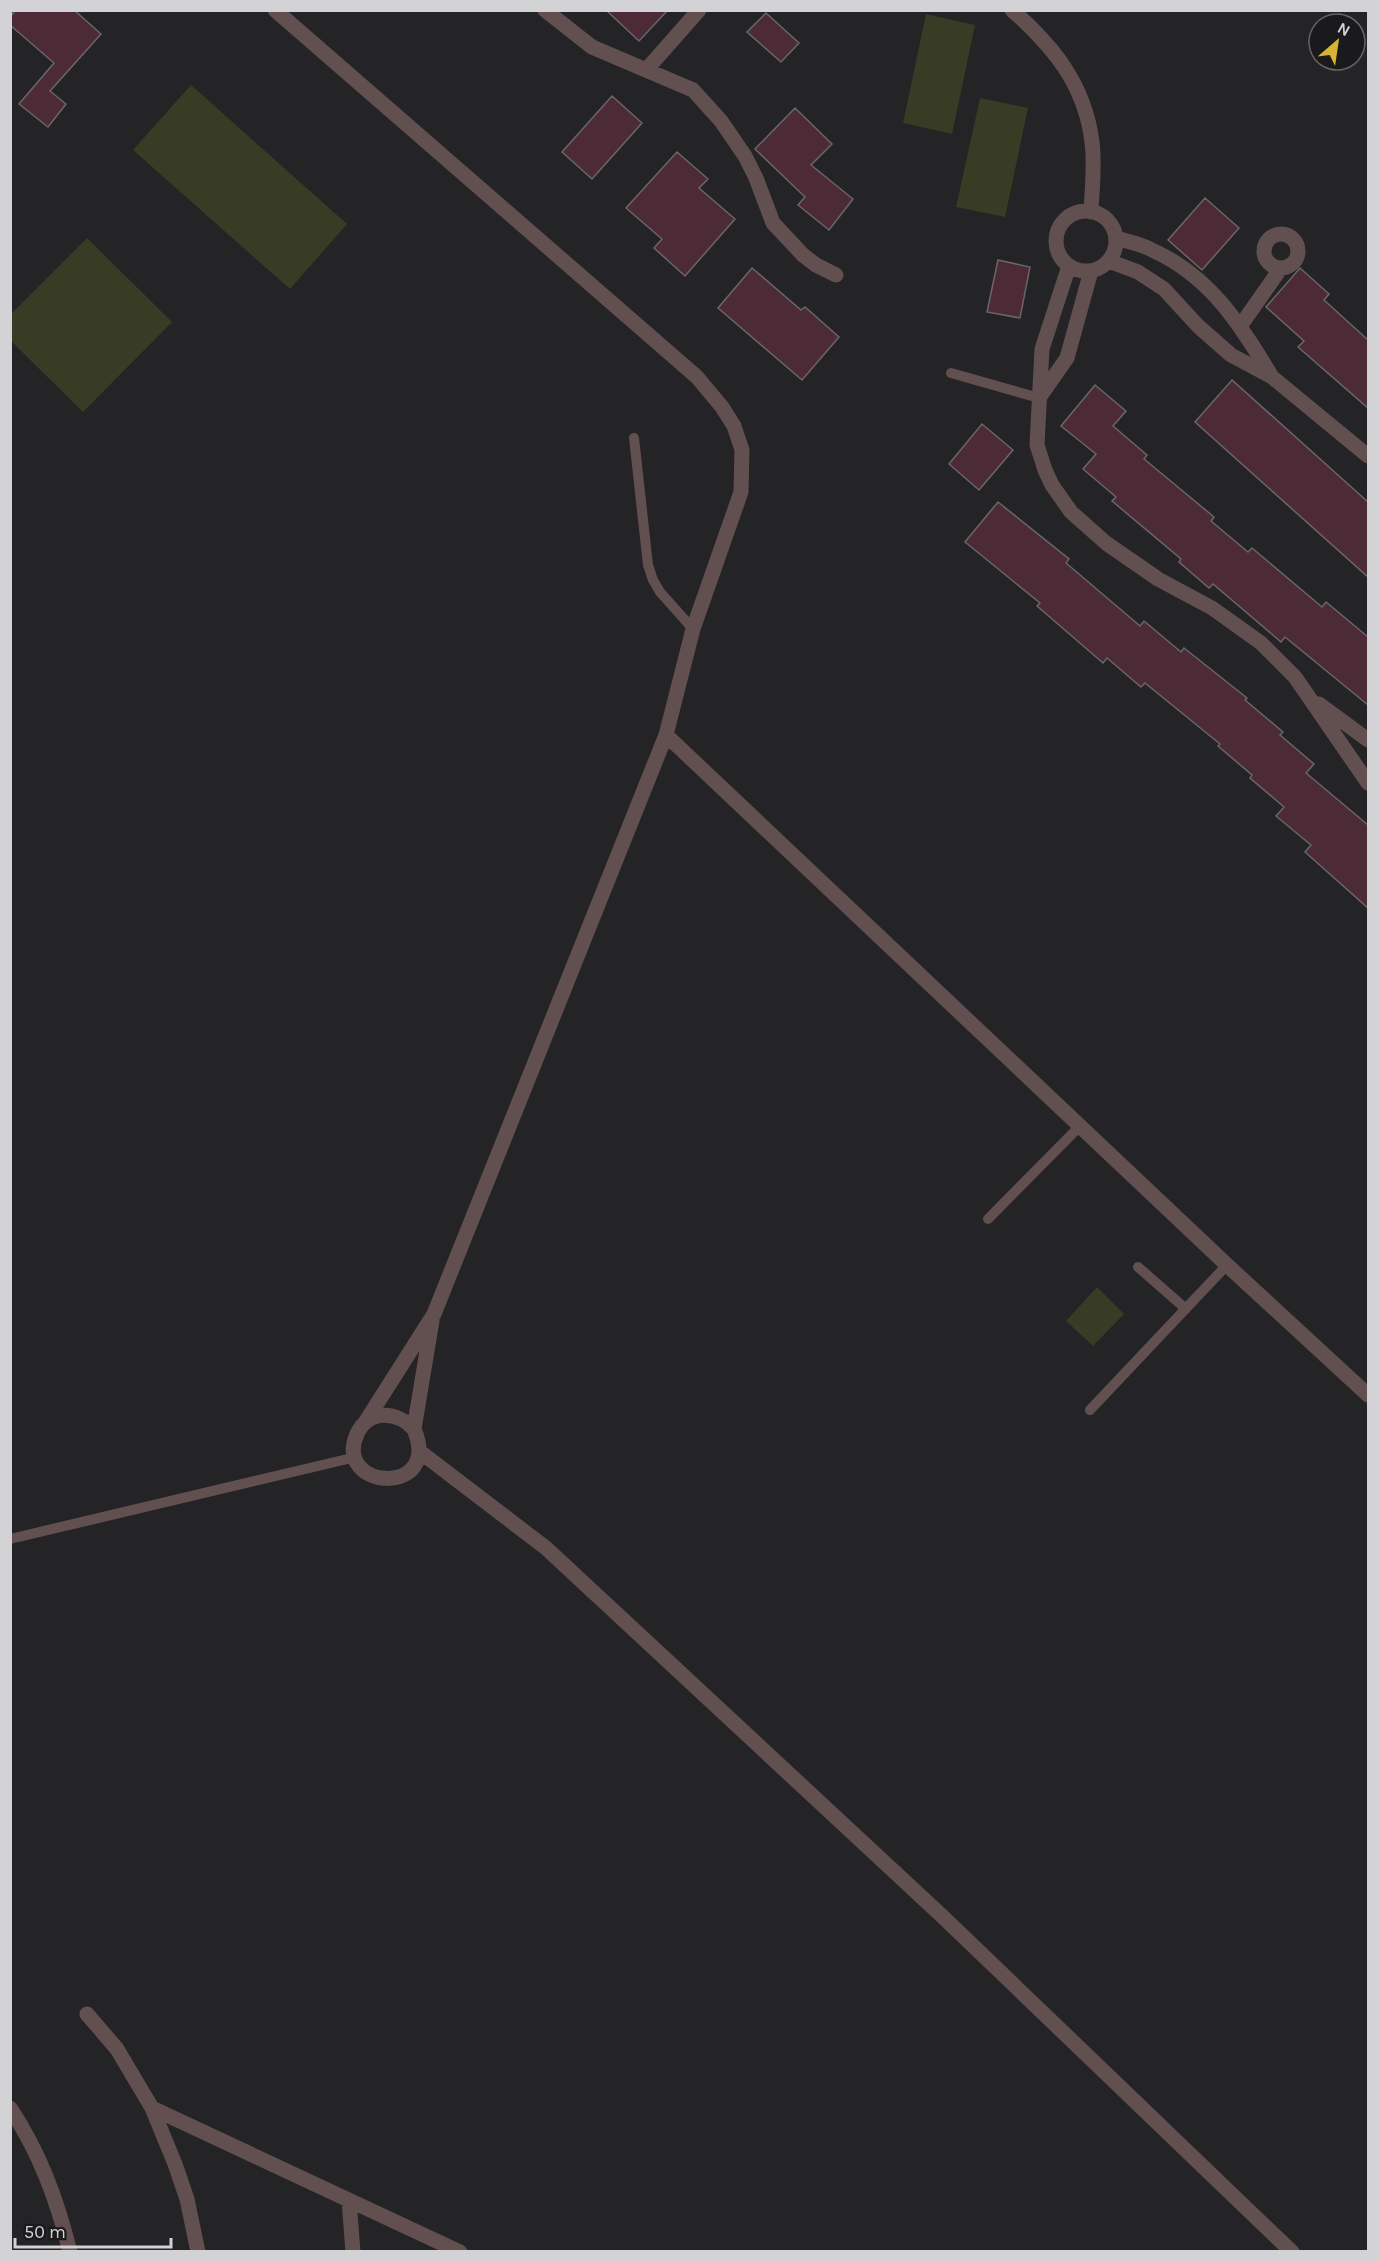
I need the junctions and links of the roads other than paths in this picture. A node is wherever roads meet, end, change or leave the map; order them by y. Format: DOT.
graph roads {
  1 [pos="275,10"];
  2 [pos="545,10"];
  3 [pos="1012,10"];
  4 [pos="697,11"];
  5 [pos="647,69"];
  6 [pos="1091,212"];
  7 [pos="1117,238"];
  8 [pos="1109,261"];
  9 [pos="1068,266"];
  10 [pos="1281,268"];
  11 [pos="1091,271"];
  12 [pos="836,275"];
  13 [pos="1241,325"];
  14 [pos="951,373"];
  15 [pos="1272,377"];
  16 [pos="1039,398"];
  17 [pos="634,438"];
  18 [pos="1368,456"];
  19 [pos="693,629"];
  20 [pos="1309,697"];
  21 [pos="666,735"];
  22 [pos="1368,740"];
  23 [pos="1368,783"];
  24 [pos="1080,1125"];
  25 [pos="988,1219"];
  26 [pos="1227,1265"];
  27 [pos="1138,1267"];
  28 [pos="1186,1309"];
  29 [pos="434,1314"];
  30 [pos="1368,1395"];
  31 [pos="1090,1410"];
  32 [pos="366,1421"];
  33 [pos="414,1429"];
  34 [pos="419,1451"];
  35 [pos="356,1457"];
  36 [pos="10,1539"];
  37 [pos="87,2014"];
  38 [pos="10,2108"];
  39 [pos="152,2108"];
  40 [pos="349,2200"];
  41 [pos="70,2252"];
  42 [pos="198,2252"];
  43 [pos="353,2252"];
  44 [pos="460,2252"];
  45 [pos="1292,2252"];
  1 -- 19 [label="street"];
  2 -- 5 [label="street"];
  3 -- 6 [label="street"];
  4 -- 5 [label="street"];
  5 -- 12 [label="street"];
  6 -- 7 [label="street"];
  6 -- 9 [label="street"];
  7 -- 8 [label="street"];
  7 -- 13 [label="street"];
  8 -- 11 [label="street"];
  8 -- 15 [label="street"];
  9 -- 11 [label="street"];
  9 -- 16 [label="street"];
  10 -- 13 [label="street"];
  11 -- 16 [label="street"];
  13 -- 15 [label="street"];
  14 -- 16 [label="lane"];
  15 -- 18 [label="street"];
  16 -- 20 [label="street"];
  17 -- 19 [label="lane"];
  19 -- 21 [label="street"];
  20 -- 22 [label="street"];
  20 -- 23 [label="street"];
  21 -- 24 [label="street"];
  21 -- 29 [label="street"];
  24 -- 25 [label="lane"];
  24 -- 26 [label="street"];
  26 -- 28 [label="lane"];
  26 -- 30 [label="street"];
  27 -- 28 [label="lane"];
  28 -- 31 [label="lane"];
  29 -- 32 [label="street"];
  29 -- 33 [label="street"];
  32 -- 33 [label="street"];
  32 -- 35 [label="street"];
  33 -- 34 [label="street"];
  34 -- 35 [label="street"];
  34 -- 45 [label="street"];
  35 -- 36 [label="lane"];
  37 -- 39 [label="street"];
  38 -- 41 [label="street"];
  39 -- 40 [label="street"];
  39 -- 42 [label="street"];
  40 -- 43 [label="street"];
  40 -- 44 [label="street"];
}
